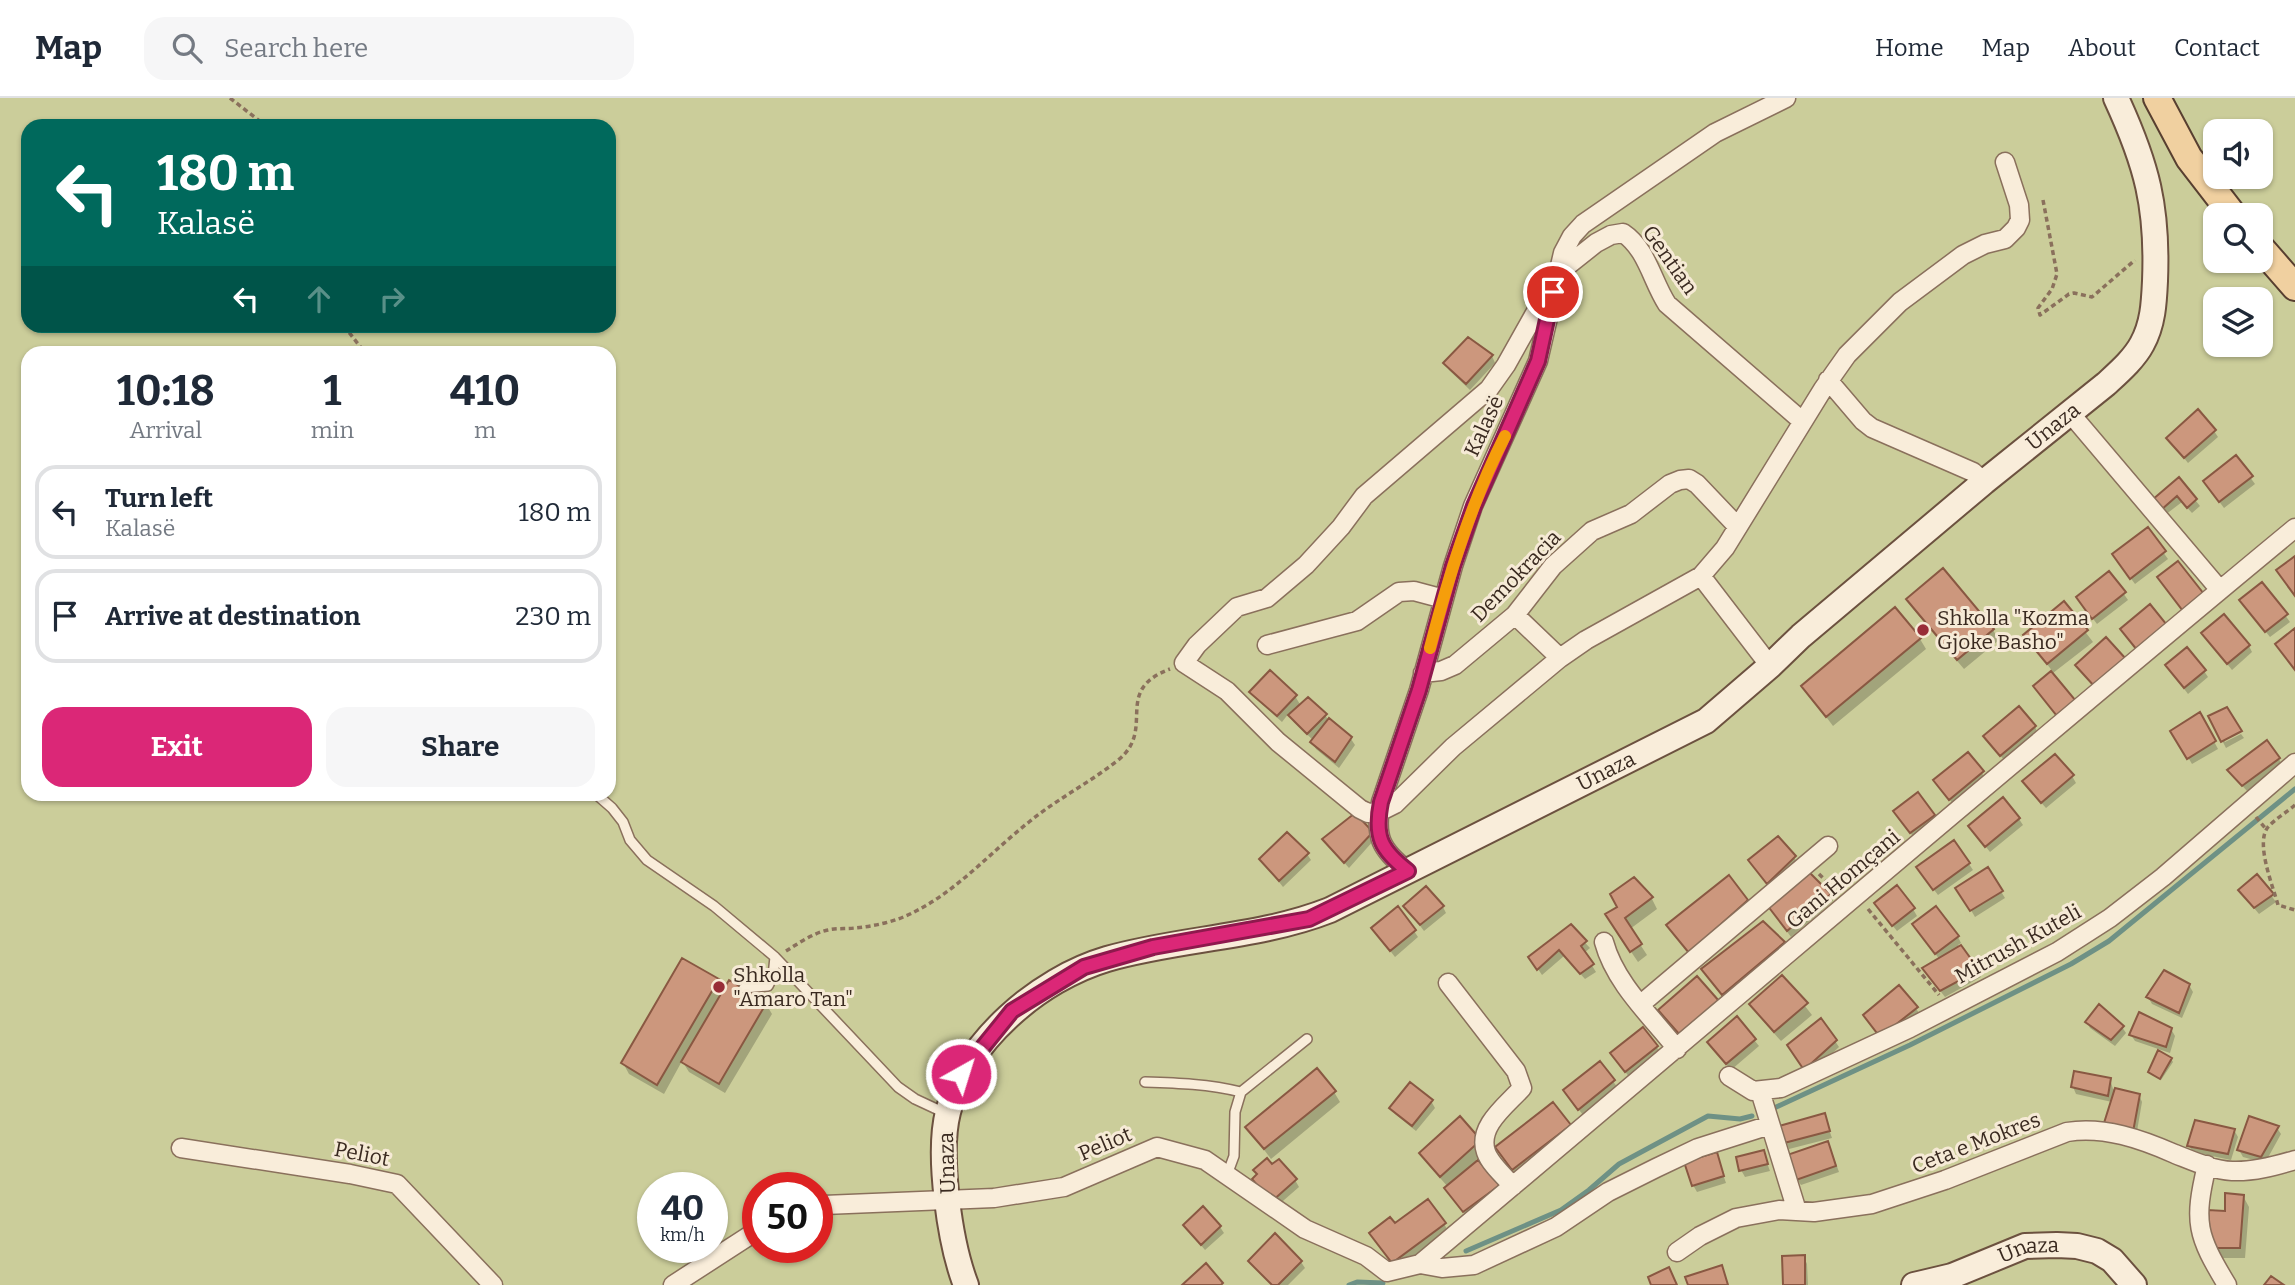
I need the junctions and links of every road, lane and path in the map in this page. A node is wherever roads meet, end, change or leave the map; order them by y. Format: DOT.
graph roads {
  1 [pos="230,98"];
  2 [pos="1786,98"];
  3 [pos="2116,98"];
  4 [pos="2157,98"];
  5 [pos="255,119"];
  6 [pos="2005,162"];
  7 [pos="2043,200"];
  8 [pos="2224,203"];
  9 [pos="2156,251"];
  10 [pos="2273,262"];
  11 [pos="1556,274"];
  12 [pos="2295,287"];
  13 [pos="1828,380"];
  14 [pos="2070,413"];
  15 [pos="1802,421"];
  16 [pos="1984,482"];
  17 [pos="1738,527"];
  18 [pos="2295,528"];
  19 [pos="1701,576"];
  20 [pos="2220,590"];
  21 [pos="1444,599"];
  22 [pos="1515,615"];
  23 [pos="1267,645"];
  24 [pos="1560,658"];
  25 [pos="1184,663"];
  26 [pos="1770,666"];
  27 [pos="1423,673"];
  28 [pos="2295,763"];
  29 [pos="604,801"];
  30 [pos="2295,805"];
  31 [pos="1379,812"];
  32 [pos="2262,824"];
  33 [pos="2266,829"];
  34 [pos="1828,846"];
  35 [pos="1809,861"];
  36 [pos="1408,871"];
  37 [pos="1858,897"];
  38 [pos="2295,910"];
  39 [pos="1604,942"];
  40 [pos="775,957"];
  41 [pos="1448,983"];
  42 [pos="744,988"];
  43 [pos="1641,1004"];
  44 [pos="1949,1008"];
  45 [pos="1307,1039"];
  46 [pos="1677,1049"];
  47 [pos="1729,1076"];
  48 [pos="1145,1082"];
  49 [pos="1760,1091"];
  50 [pos="1241,1092"];
  51 [pos="947,1114"];
  52 [pos="1770,1125"];
  53 [pos="181,1148"];
  54 [pos="2295,1160"];
  55 [pos="2207,1166"];
  56 [pos="1227,1175"];
  57 [pos="1513,1186"];
  58 [pos="948,1199"];
  59 [pos="833,1205"];
  60 [pos="1797,1211"];
  61 [pos="742,1240"];
  62 [pos="1677,1252"];
  63 [pos="1420,1264"];
  64 [pos="493,1285"];
  65 [pos="673,1285"];
  66 [pos="966,1285"];
  67 [pos="1913,1285"];
  68 [pos="2134,1285"];
  69 [pos="2227,1285"];
  1 -- 5 [label="path"];
  2 -- 11 [label="street, Kalasë"];
  3 -- 9 [label="main road, Unaza"];
  4 -- 8 [label="main road"];
  6 -- 13 [label="street"];
  7 -- 9 [label="path"];
  9 -- 14 [label="main road, Unaza"];
  10 -- 12 [label="main road"];
  11 -- 15 [label="street, Gentian"];
  11 -- 21 [label="street, Kalasë"];
  11 -- 25 [label="street"];
  13 -- 15 [label="street"];
  13 -- 16 [label="street"];
  14 -- 16 [label="main road, Unaza"];
  14 -- 20 [label="street"];
  15 -- 17 [label="street"];
  16 -- 26 [label="main road, Unaza"];
  17 -- 19 [label="street"];
  17 -- 22 [label="street, Demokracia"];
  18 -- 20 [label="street, Gani Homçani"];
  19 -- 24 [label="street"];
  19 -- 26 [label="street"];
  20 -- 37 [label="street, Gani Homçani"];
  21 -- 23 [label="street"];
  21 -- 27 [label="street, Kalasë"];
  22 -- 24 [label="street"];
  22 -- 27 [label="street, Demokracia"];
  24 -- 31 [label="street"];
  25 -- 31 [label="street"];
  25 -- 40 [label="path"];
  26 -- 36 [label="main road, Unaza"];
  27 -- 31 [label="street, Kalasë"];
  28 -- 44 [label="street, Mitrush Kuteli"];
  29 -- 40 [label="lane"];
  30 -- 33 [label="path"];
  31 -- 36 [label="street, Kalasë"];
  32 -- 33 [label="path"];
  33 -- 38 [label="path"];
  34 -- 35 [label="street"];
  35 -- 37 [label="path"];
  35 -- 43 [label="street"];
  36 -- 51 [label="main road, Unaza"];
  37 -- 44 [label="path"];
  37 -- 46 [label="street, Gani Homçani"];
  39 -- 43 [label="street"];
  40 -- 42 [label="lane"];
  40 -- 51 [label="lane"];
  41 -- 57 [label="street"];
  43 -- 46 [label="street"];
  44 -- 49 [label="street, Mitrush Kuteli"];
  45 -- 50 [label="lane"];
  46 -- 57 [label="street, Gani Homçani"];
  47 -- 49 [label="street"];
  48 -- 50 [label="lane"];
  49 -- 52 [label="street"];
  50 -- 56 [label="lane"];
  51 -- 58 [label="main road, Unaza"];
  52 -- 60 [label="street"];
  52 -- 63 [label="street"];
  53 -- 64 [label="street, Peliot"];
  54 -- 55 [label="street, Ceta e Mokres"];
  55 -- 60 [label="street, Ceta e Mokres"];
  55 -- 69 [label="street"];
  56 -- 58 [label="street, Peliot"];
  56 -- 63 [label="street, Peliot"];
  57 -- 63 [label="street, Gani Homçani"];
  58 -- 59 [label="street, Peliot"];
  58 -- 66 [label="main road, Unaza"];
  60 -- 62 [label="street, Ceta e Mokres"];
  61 -- 65 [label="street"];
  67 -- 68 [label="main road, Unaza"];
}
